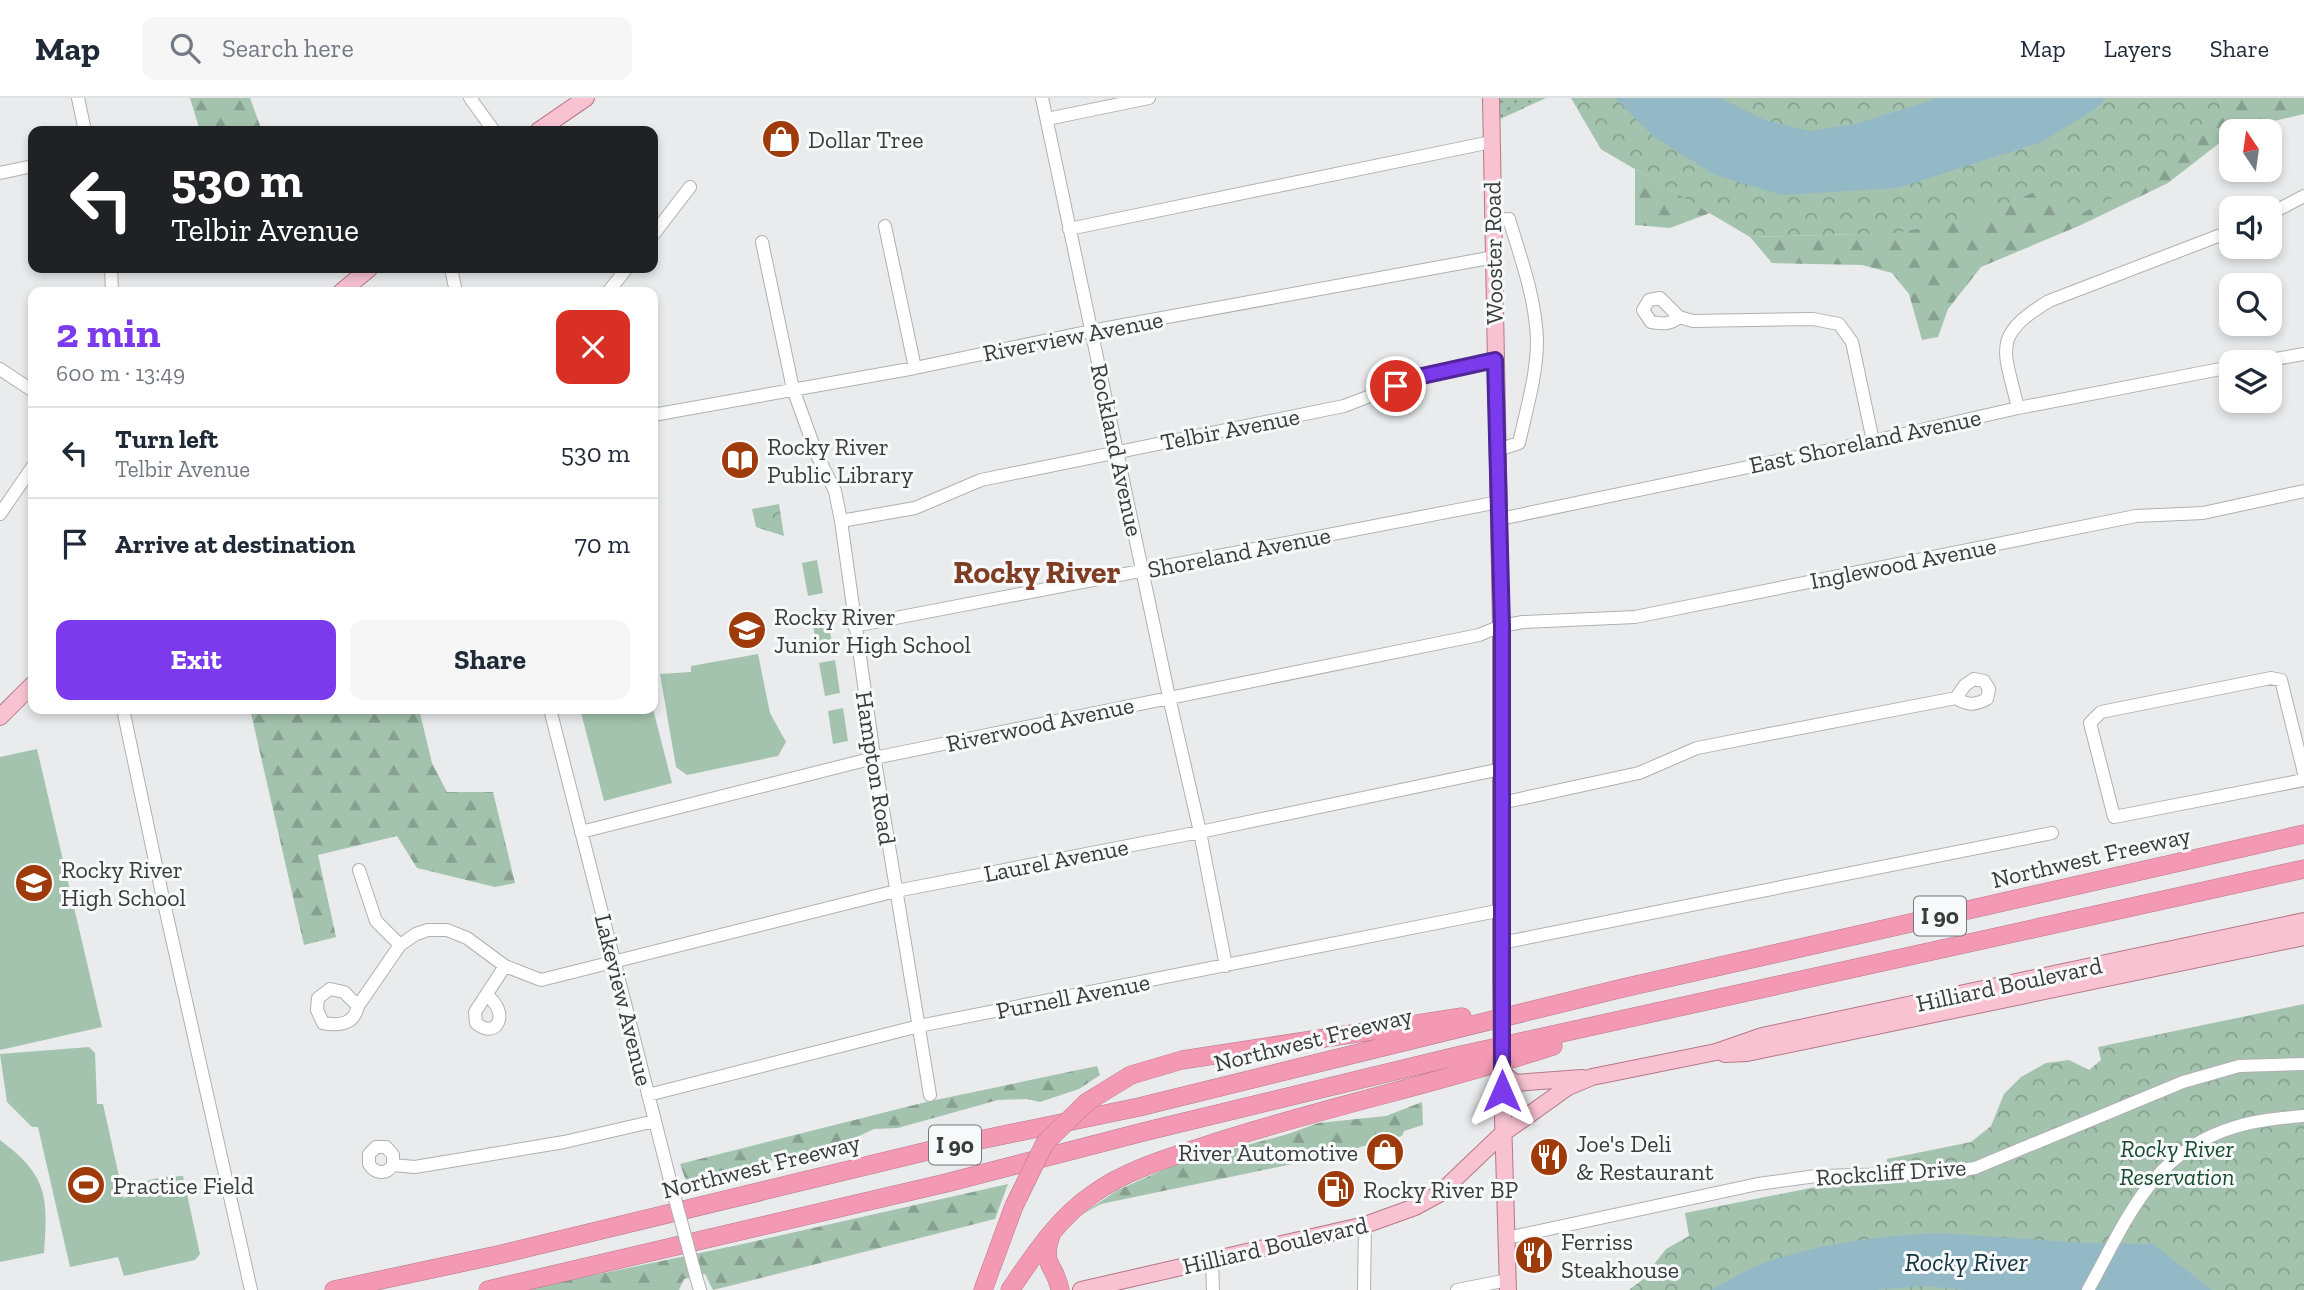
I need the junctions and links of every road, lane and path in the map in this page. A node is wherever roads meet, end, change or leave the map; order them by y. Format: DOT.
graph roads {
  1 [pos="78,98"];
  2 [pos="470,98"];
  3 [pos="586,98"];
  4 [pos="1042,98"];
  5 [pos="1149,98"];
  6 [pos="1491,98"];
  7 [pos="1047,119"];
  8 [pos="84,126"];
  9 [pos="490,126"];
  10 [pos="545,126"];
  11 [pos="1491,142"];
  12 [pos="28,167"];
  13 [pos="0,173"];
  14 [pos="690,187"];
  15 [pos="2304,196"];
  16 [pos="2282,208"];
  17 [pos="1493,220"];
  18 [pos="886,226"];
  19 [pos="658,229"];
  20 [pos="1069,229"];
  21 [pos="2219,236"];
  22 [pos="762,242"];
  23 [pos="1494,257"];
  24 [pos="364,273"];
  25 [pos="623,273"];
  26 [pos="347,287"];
  27 [pos="612,287"];
  28 [pos="1679,317"];
  29 [pos="1091,331"];
  30 [pos="2304,354"];
  31 [pos="2282,358"];
  32 [pos="1495,360"];
  33 [pos="915,368"];
  34 [pos="0,369"];
  35 [pos="2219,369"];
  36 [pos="28,388"];
  37 [pos="793,389"];
  38 [pos="2018,408"];
  39 [pos="658,414"];
  40 [pos="1873,441"];
  41 [pos="1497,450"];
  42 [pos="1117,452"];
  43 [pos="28,474"];
  44 [pos="2304,491"];
  45 [pos="1499,510"];
  46 [pos="0,514"];
  47 [pos="841,521"];
  48 [pos="1143,571"];
  49 [pos="854,626"];
  50 [pos="1502,626"];
  51 [pos="28,689"];
  52 [pos="1169,697"];
  53 [pos="1956,698"];
  54 [pos="124,714"];
  55 [pos="551,714"];
  56 [pos="0,717"];
  57 [pos="874,758"];
  58 [pos="1501,769"];
  59 [pos="2304,773"];
  60 [pos="2304,780"];
  61 [pos="1501,803"];
  62 [pos="581,832"];
  63 [pos="1200,832"];
  64 [pos="2052,833"];
  65 [pos="2304,834"];
  66 [pos="2304,869"];
  67 [pos="359,870"];
  68 [pos="896,891"];
  69 [pos="1502,909"];
  70 [pos="2304,921"];
  71 [pos="2304,937"];
  72 [pos="1502,943"];
  73 [pos="400,945"];
  74 [pos="614,962"];
  75 [pos="505,966"];
  76 [pos="1226,966"];
  77 [pos="486,995"];
  78 [pos="1576,999"];
  79 [pos="358,1006"];
  80 [pos="1639,1017"];
  81 [pos="919,1026"];
  82 [pos="1716,1052"];
  83 [pos="2304,1064"];
  84 [pos="1592,1077"];
  85 [pos="1507,1080"];
  86 [pos="648,1095"];
  87 [pos="930,1095"];
  88 [pos="2304,1116"];
  89 [pos="654,1121"];
  90 [pos="1502,1134"];
  91 [pos="393,1165"];
  92 [pos="1365,1226"];
  93 [pos="1056,1227"];
  94 [pos="1507,1238"];
  95 [pos="1212,1261"];
  96 [pos="250,1285"];
  97 [pos="1508,1285"];
  98 [pos="334,1290"];
  99 [pos="488,1290"];
  100 [pos="700,1290"];
  101 [pos="984,1290"];
  102 [pos="1010,1290"];
  103 [pos="1060,1290"];
  104 [pos="1081,1290"];
  105 [pos="1213,1290"];
  106 [pos="1364,1290"];
  107 [pos="1457,1290"];
  108 [pos="2088,1290"];
  1 -- 8 [label="street"];
  2 -- 9 [label="street"];
  3 -- 10 [label="main road"];
  4 -- 7 [label="street, Rockland Avenue"];
  5 -- 7 [label="street"];
  6 -- 11 [label="main road, Wooster Road"];
  7 -- 20 [label="street, Rockland Avenue"];
  11 -- 17 [label="main road, Wooster Road"];
  11 -- 20 [label="street"];
  12 -- 13 [label="street"];
  14 -- 19 [label="street"];
  15 -- 16 [label="street"];
  17 -- 23 [label="main road, Wooster Road"];
  17 -- 41 [label="street"];
  18 -- 33 [label="street"];
  20 -- 29 [label="street, Rockland Avenue"];
  21 -- 38 [label="street"];
  22 -- 37 [label="street, Hampton Road"];
  23 -- 29 [label="street, Riverview Avenue"];
  23 -- 32 [label="main road, Wooster Road"];
  24 -- 26 [label="main road"];
  25 -- 27 [label="street"];
  28 -- 40 [label="street"];
  29 -- 33 [label="street, Riverview Avenue"];
  29 -- 42 [label="street, Rockland Avenue"];
  30 -- 31 [label="street"];
  32 -- 41 [label="main road, Wooster Road"];
  32 -- 42 [label="street, Telbir Avenue"];
  33 -- 37 [label="street, Riverview Avenue"];
  34 -- 36 [label="street"];
  35 -- 38 [label="street, East Shoreland Avenue"];
  37 -- 39 [label="street, Riverview Avenue"];
  37 -- 47 [label="street, Hampton Road"];
  38 -- 40 [label="street, East Shoreland Avenue"];
  40 -- 45 [label="street, East Shoreland Avenue"];
  41 -- 45 [label="main road, Wooster Road"];
  42 -- 47 [label="street, Telbir Avenue"];
  42 -- 48 [label="street, Rockland Avenue"];
  43 -- 46 [label="street"];
  44 -- 50 [label="street, Inglewood Avenue"];
  45 -- 48 [label="street, Shoreland Avenue"];
  45 -- 50 [label="main road, Wooster Road"];
  47 -- 49 [label="street, Hampton Road"];
  48 -- 49 [label="street, Shoreland Avenue"];
  48 -- 52 [label="street, Rockland Avenue"];
  49 -- 57 [label="street, Hampton Road"];
  50 -- 52 [label="street, Riverwood Avenue"];
  50 -- 58 [label="main road, Wooster Road"];
  51 -- 56 [label="main road"];
  52 -- 57 [label="street, Riverwood Avenue"];
  52 -- 63 [label="street, Rockland Avenue"];
  53 -- 61 [label="street"];
  54 -- 96 [label="street"];
  55 -- 62 [label="street, Lakeview Avenue"];
  57 -- 62 [label="street, Riverwood Avenue"];
  57 -- 68 [label="street, Hampton Road"];
  58 -- 61 [label="main road, Wooster Road"];
  58 -- 63 [label="street, Laurel Avenue"];
  59 -- 60 [label="street"];
  61 -- 69 [label="main road, Wooster Road"];
  62 -- 74 [label="street, Lakeview Avenue"];
  63 -- 68 [label="street, Laurel Avenue"];
  63 -- 76 [label="street, Rockland Avenue"];
  64 -- 72 [label="street"];
  65 -- 78 [label="highway, Northwest Freeway / I 90"];
  66 -- 80 [label="highway, Northwest Freeway / I 90"];
  67 -- 73 [label="street"];
  68 -- 74 [label="street, Laurel Avenue"];
  68 -- 81 [label="street, Hampton Road"];
  69 -- 72 [label="main road, Wooster Road"];
  69 -- 76 [label="street, Purnell Avenue"];
  70 -- 82 [label="main road, Hilliard Boulevard"];
  71 -- 82 [label="main road, Hilliard Boulevard"];
  72 -- 85 [label="main road, Wooster Road, bridge"];
  73 -- 75 [label="street, Laurel Avenue"];
  73 -- 79 [label="street"];
  74 -- 75 [label="street, Laurel Avenue"];
  74 -- 86 [label="street, Lakeview Avenue"];
  75 -- 77 [label="street"];
  76 -- 81 [label="street, Purnell Avenue"];
  78 -- 98 [label="highway, Northwest Freeway / I 90"];
  78 -- 101 [label="highway, bridge"];
  80 -- 93 [label="highway"];
  80 -- 99 [label="highway, Northwest Freeway / I 90"];
  81 -- 86 [label="street, Purnell Avenue"];
  81 -- 87 [label="street, Hampton Road"];
  82 -- 84 [label="main road, Hilliard Boulevard"];
  83 -- 94 [label="street, Rockcliff Drive"];
  84 -- 85 [label="main road"];
  84 -- 90 [label="main road, Hilliard Boulevard"];
  85 -- 90 [label="main road, Wooster Road"];
  86 -- 89 [label="street, Lakeview Avenue"];
  88 -- 108 [label="street"];
  89 -- 91 [label="street"];
  89 -- 100 [label="street, Lakeview Avenue, bridge"];
  90 -- 92 [label="main road, Hilliard Boulevard"];
  90 -- 94 [label="main road, Wooster Road"];
  92 -- 95 [label="main road, Hilliard Boulevard"];
  92 -- 106 [label="street"];
  93 -- 102 [label="highway"];
  93 -- 103 [label="highway"];
  94 -- 97 [label="main road, Wooster Road"];
  95 -- 104 [label="main road, Hilliard Boulevard"];
  95 -- 105 [label="street"];
  97 -- 107 [label="street"];
}
